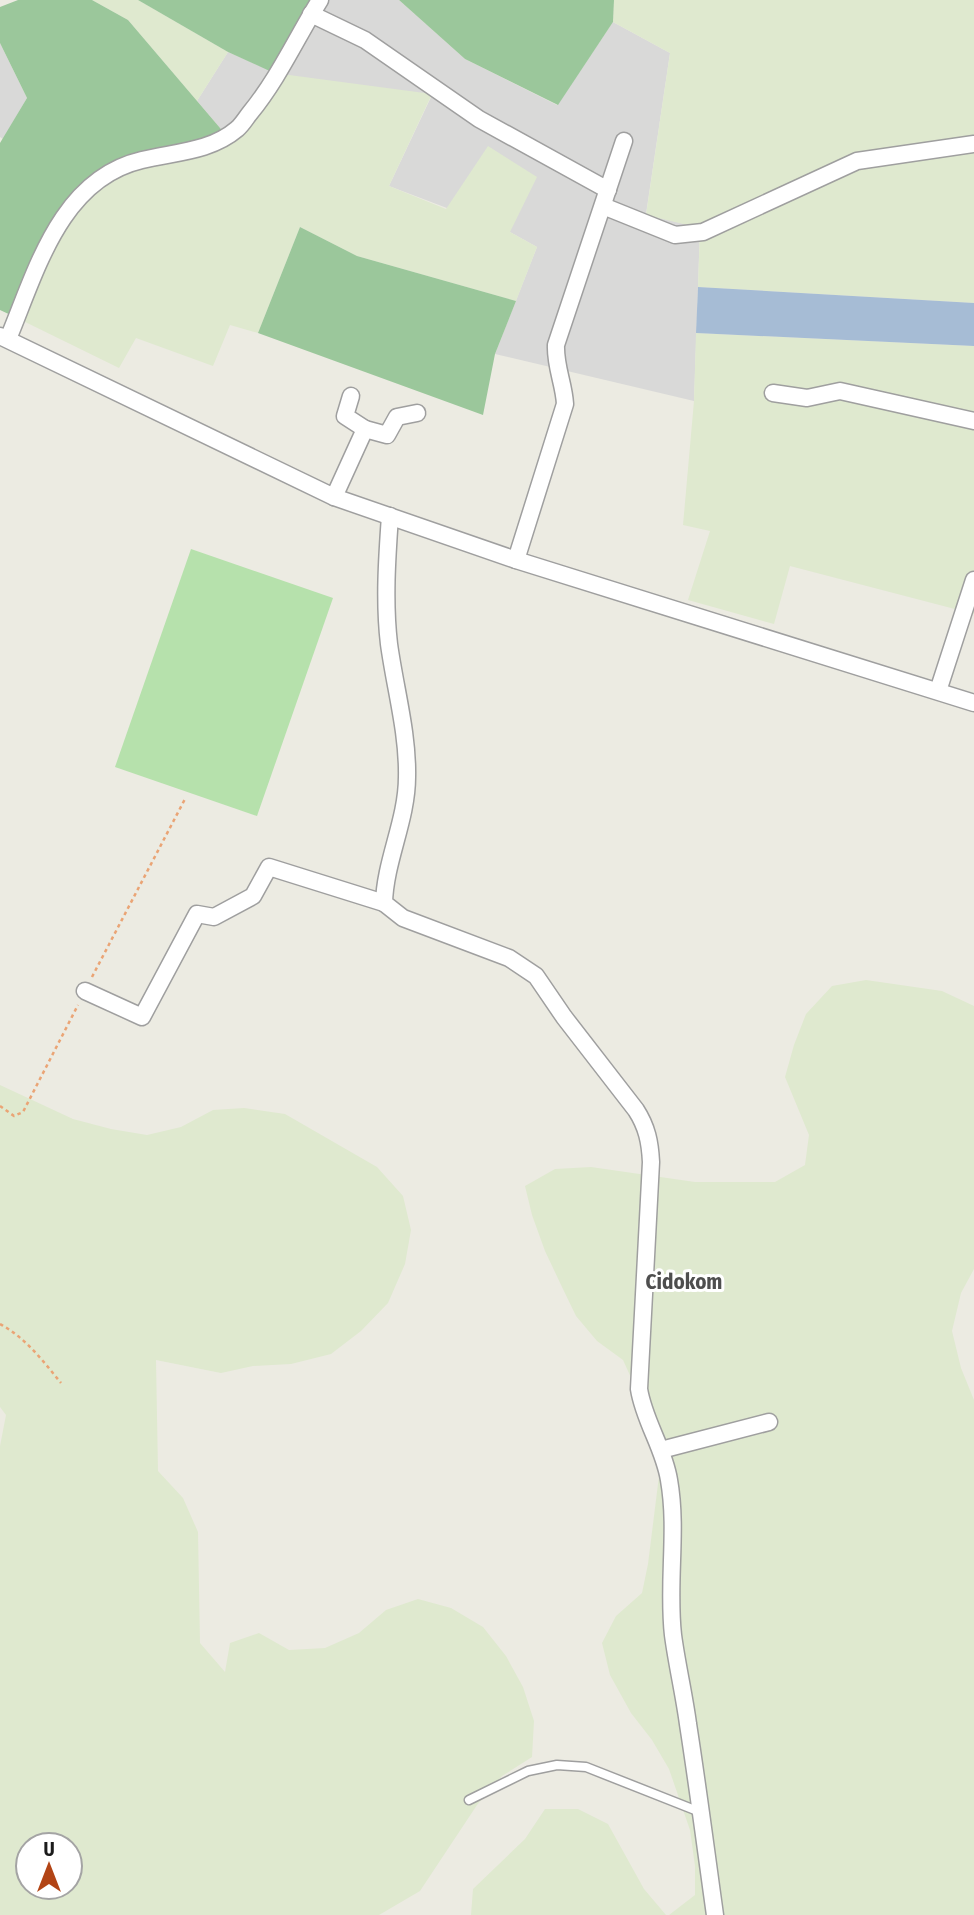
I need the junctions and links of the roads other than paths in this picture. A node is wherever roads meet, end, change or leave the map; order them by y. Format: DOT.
graph roads {
  1 [pos="320,0"];
  2 [pos="311,15"];
  3 [pos="624,141"];
  4 [pos="974,144"];
  5 [pos="605,198"];
  6 [pos="4,337"];
  7 [pos="773,393"];
  8 [pos="351,396"];
  9 [pos="417,413"];
  10 [pos="974,421"];
  11 [pos="365,429"];
  12 [pos="334,497"];
  13 [pos="390,516"];
  14 [pos="516,561"];
  15 [pos="974,580"];
  16 [pos="938,691"];
  17 [pos="974,703"];
  18 [pos="384,903"];
  19 [pos="85,990"];
  20 [pos="769,1422"];
  21 [pos="661,1450"];
  22 [pos="469,1800"];
  23 [pos="701,1812"];
  24 [pos="715,1915"];
  1 -- 2 [label="street"];
  2 -- 5 [label="street"];
  2 -- 6 [label="street"];
  3 -- 5 [label="street"];
  4 -- 5 [label="street"];
  5 -- 14 [label="street"];
  6 -- 12 [label="street"];
  7 -- 10 [label="street"];
  8 -- 11 [label="street"];
  9 -- 11 [label="street"];
  11 -- 12 [label="street"];
  12 -- 13 [label="street"];
  13 -- 14 [label="street"];
  13 -- 18 [label="street"];
  14 -- 16 [label="street"];
  15 -- 16 [label="street"];
  16 -- 17 [label="street"];
  18 -- 19 [label="street"];
  18 -- 21 [label="street"];
  20 -- 21 [label="street"];
  21 -- 23 [label="street"];
  22 -- 23 [label="lane"];
  23 -- 24 [label="street"];
}
